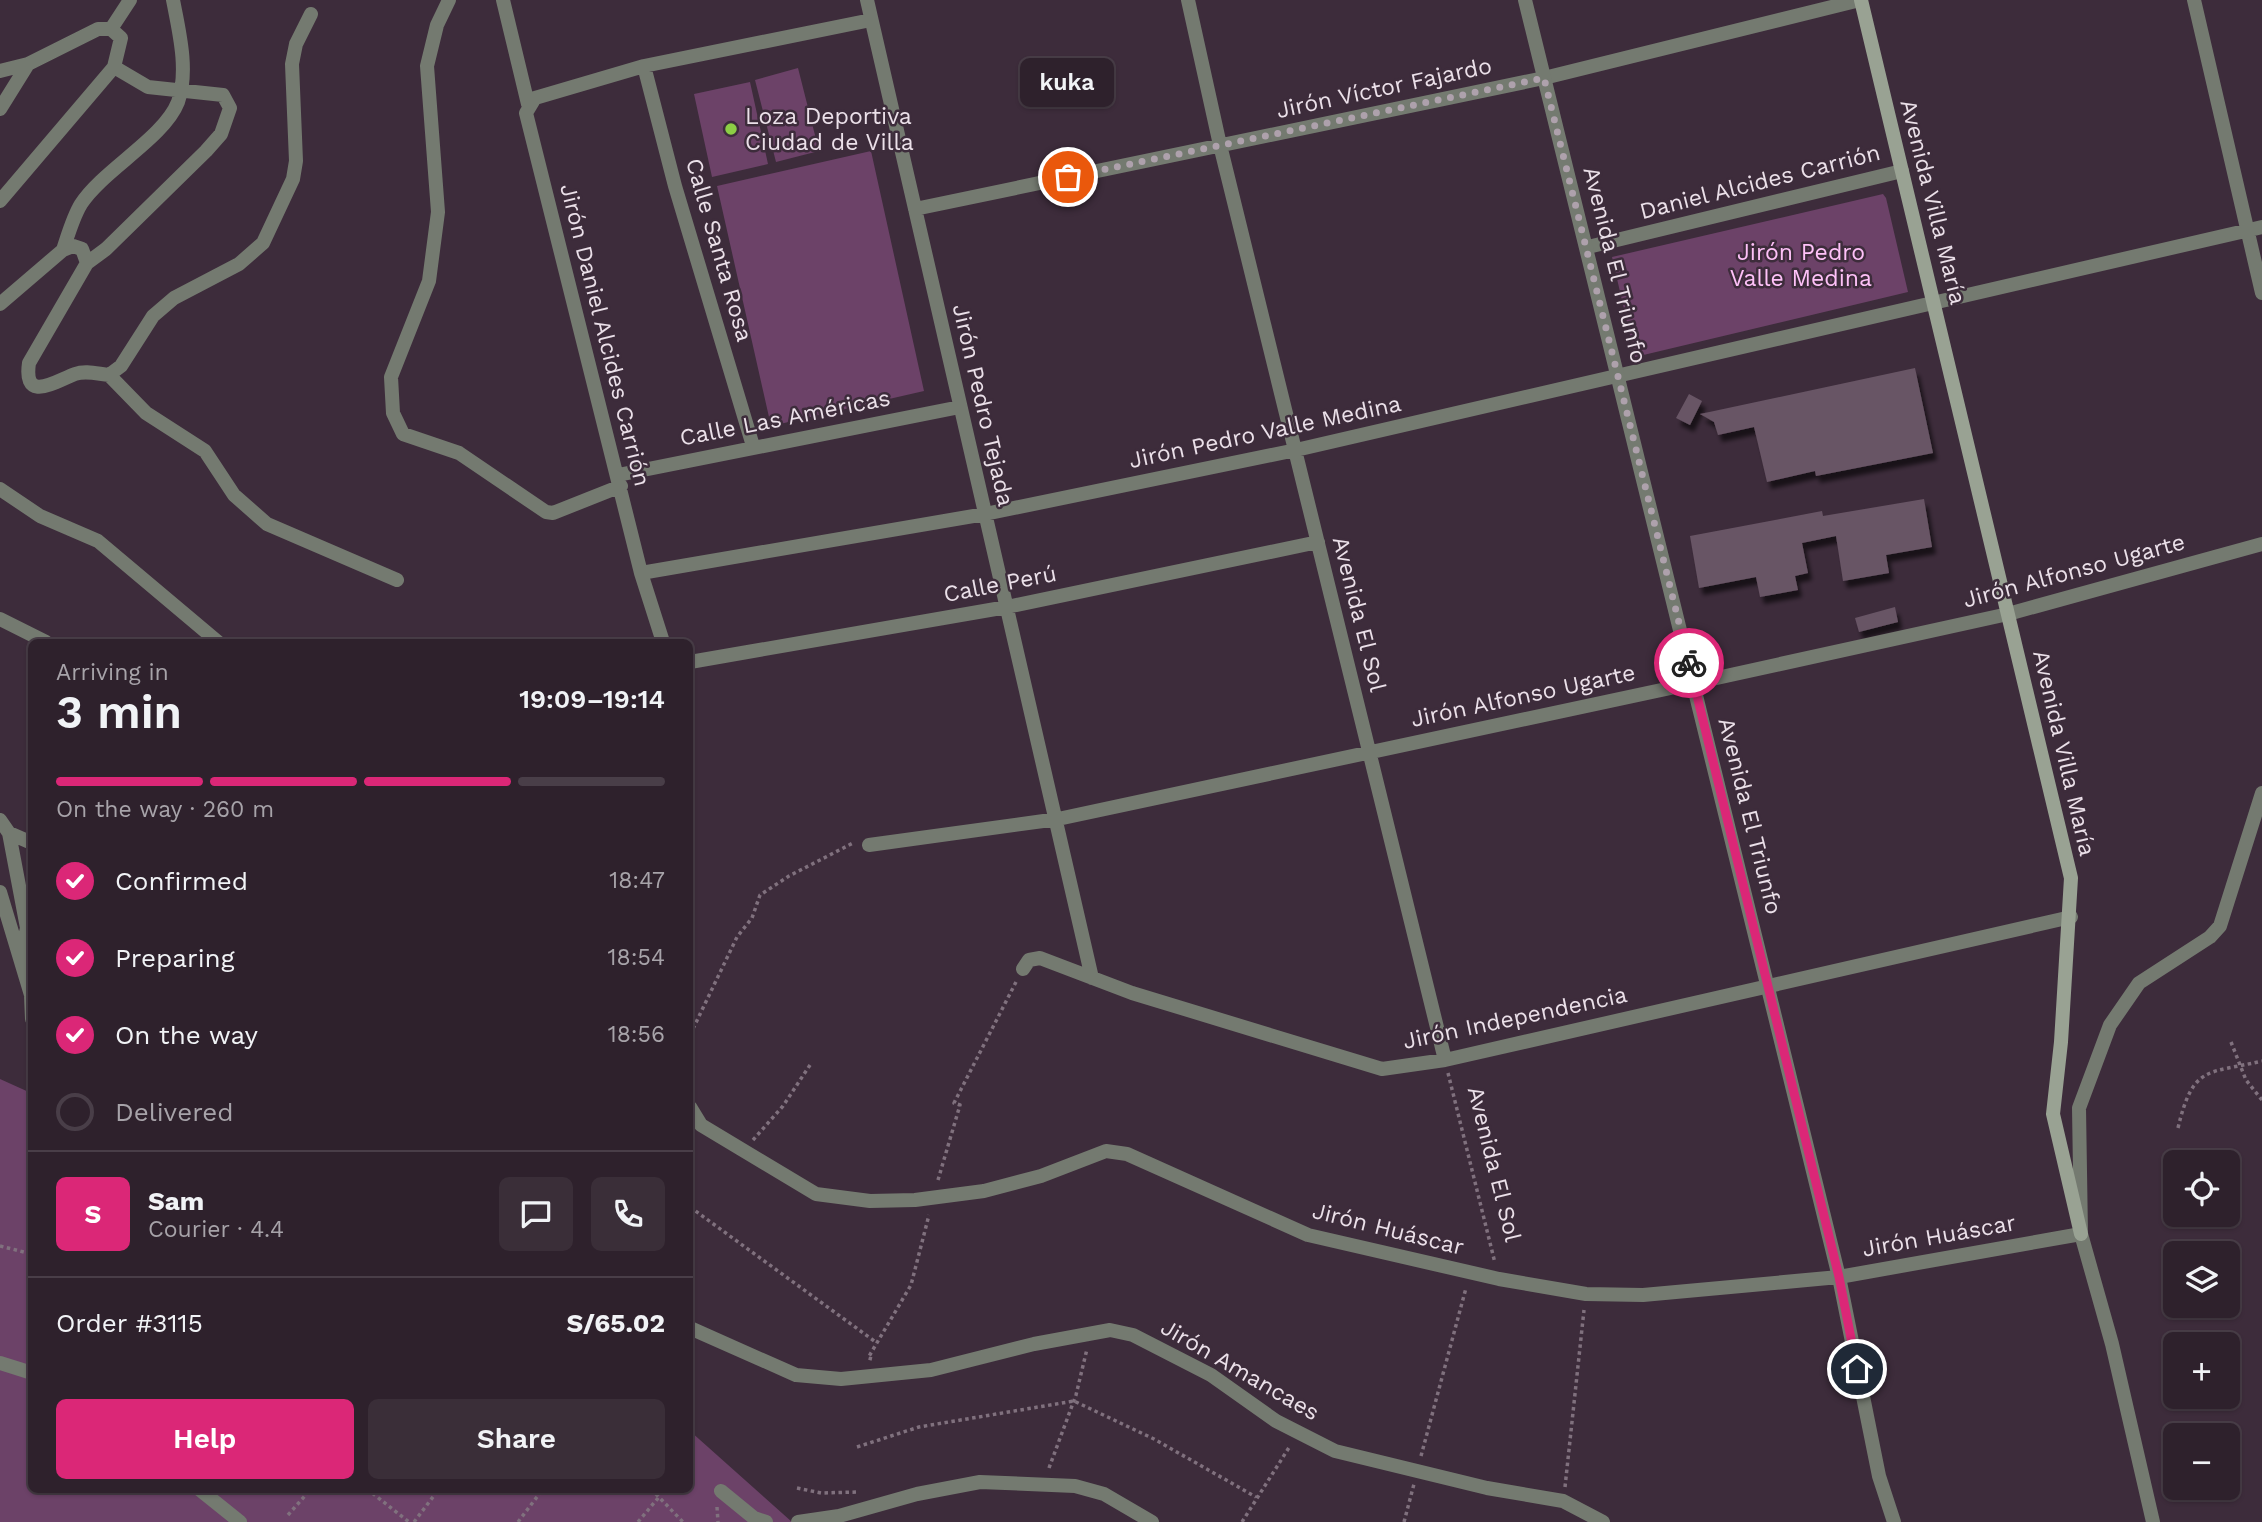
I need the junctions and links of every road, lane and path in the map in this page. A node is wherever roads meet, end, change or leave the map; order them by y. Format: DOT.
graph roads {
  1 [pos="130,0"];
  2 [pos="173,0"];
  3 [pos="449,0"];
  4 [pos="503,0"];
  5 [pos="867,0"];
  6 [pos="1188,0"];
  7 [pos="1525,0"];
  8 [pos="1861,0"];
  9 [pos="2194,0"];
  10 [pos="310,14"];
  11 [pos="872,20"];
  12 [pos="111,29"];
  13 [pos="28,64"];
  14 [pos="645,66"];
  15 [pos="114,67"];
  16 [pos="0,71"];
  17 [pos="1544,78"];
  18 [pos="181,91"];
  19 [pos="528,104"];
  20 [pos="0,109"];
  21 [pos="1220,145"];
  22 [pos="1902,172"];
  23 [pos="0,201"];
  24 [pos="915,209"];
  25 [pos="2255,229"];
  26 [pos="1588,247"];
  27 [pos="63,250"];
  28 [pos="87,263"];
  29 [pos="2262,293"];
  30 [pos="0,304"];
  31 [pos="1935,304"];
  32 [pos="109,375"];
  33 [pos="1620,376"];
  34 [pos="961,407"];
  35 [pos="753,446"];
  36 [pos="1296,450"];
  37 [pos="619,480"];
  38 [pos="0,489"];
  39 [pos="985,514"];
  40 [pos="1318,542"];
  41 [pos="2262,544"];
  42 [pos="641,573"];
  43 [pos="397,580"];
  44 [pos="1007,607"];
  45 [pos="2008,614"];
  46 [pos="0,619"];
  47 [pos="40,639"];
  48 [pos="214,639"];
  49 [pos="662,639"];
  50 [pos="693,661"];
  51 [pos="1694,683"];
  52 [pos="1370,752"];
  53 [pos="2262,793"];
  54 [pos="1058,819"];
  55 [pos="0,820"];
  56 [pos="9,833"];
  57 [pos="28,841"];
  58 [pos="869,845"];
  59 [pos="0,892"];
  60 [pos="2071,917"];
  61 [pos="21,954"];
  62 [pos="1023,969"];
  63 [pos="1092,978"];
  64 [pos="28,983"];
  65 [pos="1767,984"];
  66 [pos="693,1029"];
  67 [pos="2231,1042"];
  68 [pos="1445,1060"];
  69 [pos="2262,1061"];
  70 [pos="812,1062"];
  71 [pos="2240,1066"];
  72 [pos="2262,1100"];
  73 [pos="693,1112"];
  74 [pos="2178,1128"];
  75 [pos="743,1152"];
  76 [pos="933,1198"];
  77 [pos="693,1209"];
  78 [pos="2081,1234"];
  79 [pos="0,1247"];
  80 [pos="28,1253"];
  81 [pos="1470,1272"];
  82 [pos="1839,1277"];
  83 [pos="1499,1279"];
  84 [pos="1586,1294"];
  85 [pos="693,1329"];
  86 [pos="1091,1334"];
  87 [pos="877,1343"];
  88 [pos="0,1363"];
  89 [pos="28,1372"];
  90 [pos="877,1376"];
  91 [pos="1074,1401"];
  92 [pos="1298,1432"];
  93 [pos="857,1447"];
  94 [pos="1417,1471"];
  95 [pos="1043,1483"];
  96 [pos="721,1490"];
  97 [pos="204,1493"];
  98 [pos="307,1493"];
  99 [pos="372,1493"];
  100 [pos="436,1493"];
  101 [pos="540,1493"];
  102 [pos="655,1493"];
  103 [pos="659,1497"];
  104 [pos="1256,1497"];
  105 [pos="1563,1501"];
  106 [pos="288,1515"];
  107 [pos="240,1522"];
  108 [pos="411,1522"];
  109 [pos="518,1522"];
  110 [pos="638,1522"];
  111 [pos="682,1522"];
  112 [pos="766,1522"];
  113 [pos="798,1522"];
  114 [pos="1152,1522"];
  115 [pos="1242,1522"];
  116 [pos="1404,1522"];
  117 [pos="1603,1522"];
  118 [pos="1894,1522"];
  119 [pos="2153,1522"];
  1 -- 12 [label="street"];
  2 -- 18 [label="street"];
  3 -- 37 [label="street, Calle Las Américas"];
  4 -- 19 [label="street, Jirón Daniel Alcides Carrión"];
  5 -- 11 [label="street, Jirón Pedro Tejada"];
  6 -- 21 [label="street, Avenida El Sol"];
  7 -- 17 [label="street, Avenida El Triunfo"];
  8 -- 17 [label="street, Jirón Víctor Fajardo"];
  8 -- 22 [label="main road, Avenida Villa María"];
  9 -- 25 [label="street"];
  10 -- 32 [label="street"];
  11 -- 14 [label="street"];
  11 -- 24 [label="street, Jirón Pedro Tejada"];
  12 -- 13 [label="street"];
  12 -- 15 [label="street"];
  13 -- 16 [label="street"];
  13 -- 20 [label="street"];
  14 -- 19 [label="street"];
  14 -- 35 [label="street, Calle Santa Rosa"];
  15 -- 18 [label="street"];
  15 -- 23 [label="street"];
  17 -- 21 [label="street, Jirón Víctor Fajardo"];
  17 -- 26 [label="street, Avenida El Triunfo"];
  18 -- 27 [label="street"];
  18 -- 28 [label="street"];
  19 -- 37 [label="street, Jirón Daniel Alcides Carrión"];
  21 -- 24 [label="street, Jirón Víctor Fajardo"];
  21 -- 36 [label="street, Avenida El Sol"];
  22 -- 26 [label="street, Daniel Alcides Carrión"];
  22 -- 31 [label="main road, Avenida Villa María"];
  24 -- 34 [label="street, Jirón Pedro Tejada"];
  25 -- 29 [label="street"];
  25 -- 31 [label="street, Jirón Pedro Valle Medina"];
  26 -- 33 [label="street, Avenida El Triunfo"];
  27 -- 28 [label="street"];
  27 -- 30 [label="street"];
  28 -- 32 [label="street"];
  31 -- 33 [label="street, Jirón Pedro Valle Medina"];
  31 -- 45 [label="main road, Avenida Villa María"];
  32 -- 43 [label="street"];
  33 -- 36 [label="street, Jirón Pedro Valle Medina"];
  33 -- 51 [label="street, Avenida El Triunfo"];
  34 -- 35 [label="street, Calle Las Américas"];
  34 -- 39 [label="street, Jirón Pedro Tejada"];
  35 -- 37 [label="street, Calle Las Américas"];
  36 -- 39 [label="street, Jirón Pedro Valle Medina"];
  36 -- 40 [label="street, Avenida El Sol"];
  37 -- 42 [label="street, Jirón Daniel Alcides Carrión"];
  38 -- 48 [label="street"];
  39 -- 42 [label="street, Jirón Pedro Valle Medina"];
  39 -- 44 [label="street, Jirón Pedro Tejada"];
  40 -- 44 [label="street, Calle Perú"];
  40 -- 52 [label="street, Avenida El Sol"];
  41 -- 45 [label="street, Jirón Alfonso Ugarte"];
  42 -- 49 [label="street, Jirón Daniel Alcides Carrión"];
  44 -- 50 [label="street, Calle Perú"];
  44 -- 54 [label="street, Jirón Pedro Tejada"];
  45 -- 51 [label="street, Jirón Alfonso Ugarte"];
  45 -- 60 [label="main road, Avenida Villa María"];
  46 -- 47 [label="street"];
  51 -- 52 [label="street, Jirón Alfonso Ugarte"];
  51 -- 65 [label="street, Avenida El Triunfo"];
  52 -- 54 [label="street, Jirón Alfonso Ugarte"];
  52 -- 68 [label="street, Avenida El Sol"];
  53 -- 78 [label="street"];
  54 -- 58 [label="street, Jirón Alfonso Ugarte"];
  54 -- 63 [label="street"];
  55 -- 56 [label="street"];
  56 -- 57 [label="street"];
  56 -- 61 [label="street"];
  58 -- 66 [label="path"];
  59 -- 61 [label="street"];
  60 -- 65 [label="street, Jirón Independencia"];
  60 -- 78 [label="main road, Avenida Villa María"];
  61 -- 64 [label="street"];
  62 -- 63 [label="street, Jirón Independencia"];
  62 -- 76 [label="path"];
  63 -- 68 [label="street, Jirón Independencia"];
  65 -- 68 [label="street, Jirón Independencia"];
  65 -- 82 [label="street, Avenida El Triunfo"];
  67 -- 71 [label="path"];
  68 -- 83 [label="path, Avenida El Sol"];
  69 -- 71 [label="path"];
  70 -- 75 [label="path"];
  71 -- 72 [label="path"];
  71 -- 74 [label="path"];
  73 -- 75 [label="street, Jirón Huáscar"];
  75 -- 76 [label="street, Jirón Huáscar"];
  76 -- 81 [label="street, Jirón Huáscar"];
  76 -- 87 [label="path"];
  77 -- 87 [label="path"];
  78 -- 82 [label="street, Jirón Huáscar"];
  78 -- 119 [label="street, Avenida Villa María"];
  79 -- 80 [label="path"];
  81 -- 83 [label="street, Jirón Huáscar"];
  81 -- 94 [label="path"];
  82 -- 84 [label="street, Jirón Huáscar"];
  82 -- 118 [label="street, Avenida El Triunfo"];
  83 -- 84 [label="street, Jirón Huáscar"];
  84 -- 105 [label="path"];
  85 -- 90 [label="street, Jirón Amancaes"];
  86 -- 90 [label="street, Jirón Amancaes"];
  86 -- 91 [label="path"];
  86 -- 92 [label="street, Jirón Amancaes"];
  87 -- 90 [label="path"];
  88 -- 89 [label="street"];
  91 -- 93 [label="path"];
  91 -- 95 [label="path"];
  91 -- 104 [label="path"];
  92 -- 94 [label="street, Jirón Amancaes"];
  92 -- 104 [label="path"];
  94 -- 105 [label="street, Jirón Amancaes"];
  94 -- 116 [label="path"];
  95 -- 113 [label="street"];
  95 -- 114 [label="street"];
  96 -- 112 [label="street"];
  97 -- 107 [label="street"];
  98 -- 106 [label="path"];
  99 -- 108 [label="path"];
  100 -- 108 [label="path"];
  101 -- 109 [label="path"];
  102 -- 103 [label="path"];
  103 -- 110 [label="path"];
  103 -- 111 [label="path"];
  104 -- 115 [label="path"];
  105 -- 117 [label="street, Jirón Amancaes"];
}
